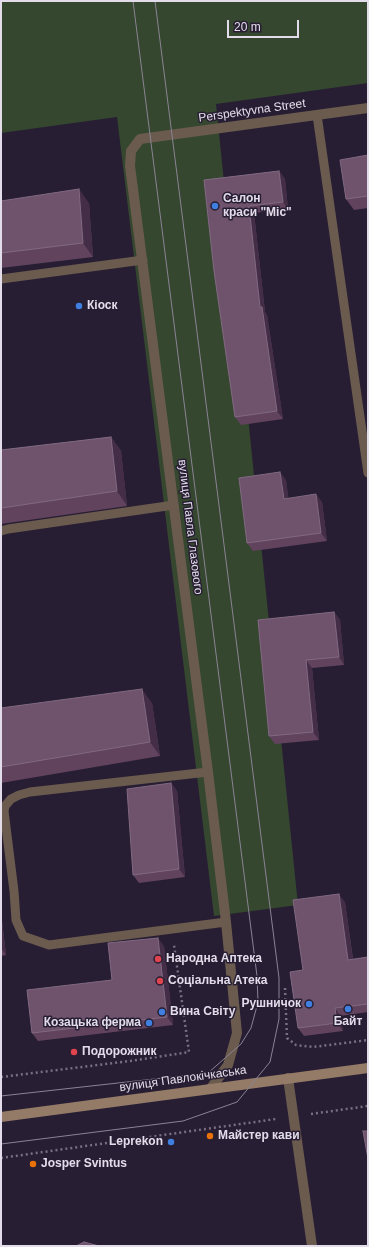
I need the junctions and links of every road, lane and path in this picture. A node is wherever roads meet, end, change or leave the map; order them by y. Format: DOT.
graph roads {
  1 [pos="368,108"];
  2 [pos="317,115"];
  3 [pos="140,139"];
  4 [pos="143,260"];
  5 [pos="1,279"];
  6 [pos="368,473"];
  7 [pos="174,505"];
  8 [pos="1,531"];
  9 [pos="208,772"];
  10 [pos="226,922"];
  11 [pos="171,929"];
  12 [pos="285,988"];
  13 [pos="368,1040"];
  14 [pos="368,1068"];
  15 [pos="1,1077"];
  16 [pos="288,1078"];
  17 [pos="211,1088"];
  18 [pos="368,1106"];
  19 [pos="294,1116"];
  20 [pos="1,1117"];
  21 [pos="1,1158"];
  22 [pos="312,1246"];
  1 -- 2 [label="street, Perspektyvna Street"];
  2 -- 3 [label="street, Perspektyvna Street"];
  2 -- 6 [label="lane"];
  3 -- 4 [label="street, вулиця Павла Глазового"];
  4 -- 5 [label="lane"];
  4 -- 7 [label="street, вулиця Павла Глазового"];
  7 -- 8 [label="lane"];
  7 -- 9 [label="street, вулиця Павла Глазового"];
  9 -- 10 [label="street, вулиця Павла Глазового"];
  9 -- 11 [label="lane"];
  10 -- 11 [label="lane"];
  10 -- 17 [label="street, вулиця Павла Глазового"];
  11 -- 15 [label="path"];
  12 -- 13 [label="path"];
  14 -- 16 [label="street, вулиця Павлокічкаська"];
  16 -- 17 [label="street, вулиця Павлокічкаська"];
  16 -- 19 [label="street"];
  17 -- 20 [label="street, вулиця Павлокічкаська"];
  18 -- 19 [label="path"];
  19 -- 21 [label="path"];
  19 -- 22 [label="street"];
}
